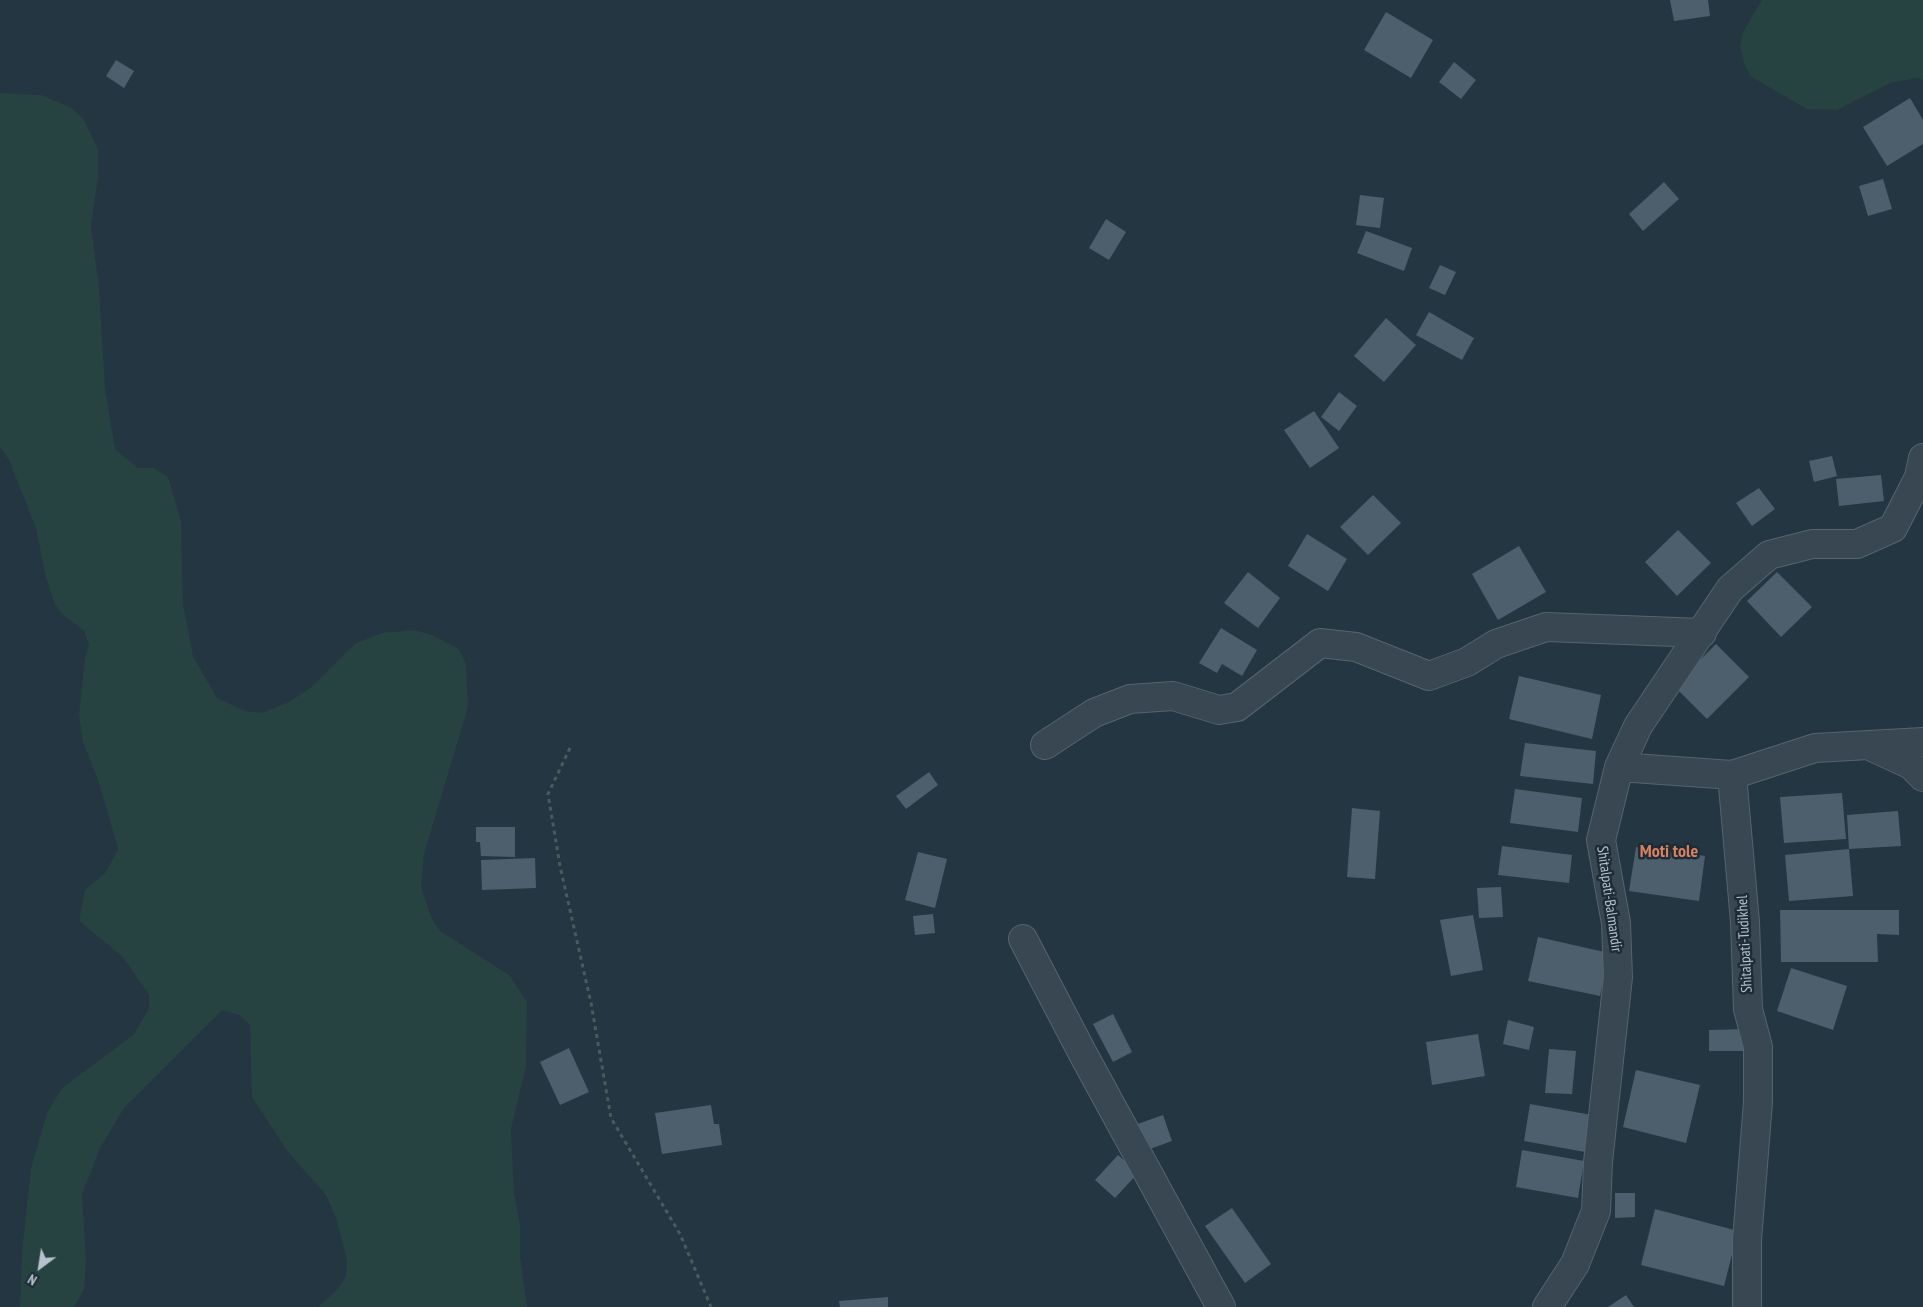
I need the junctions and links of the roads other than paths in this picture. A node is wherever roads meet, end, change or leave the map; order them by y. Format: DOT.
graph roads {
  1 [pos="1923,458"];
  2 [pos="1702,633"];
  3 [pos="1923,742"];
  4 [pos="1045,745"];
  5 [pos="1868,745"];
  6 [pos="1620,767"];
  7 [pos="1732,775"];
  8 [pos="1923,778"];
  9 [pos="1024,939"];
  10 [pos="1221,1307"];
  11 [pos="1547,1307"];
  12 [pos="1747,1307"];
  1 -- 2 [label="street, Shitalpati-Balmandir"];
  2 -- 4 [label="street"];
  2 -- 6 [label="street, Shitalpati-Balmandir"];
  3 -- 5 [label="street"];
  5 -- 7 [label="street"];
  5 -- 8 [label="street"];
  6 -- 7 [label="street"];
  6 -- 11 [label="street, Shitalpati-Balmandir"];
  7 -- 12 [label="street, Shitalpati-Tudikhel"];
  9 -- 10 [label="street"];
}
